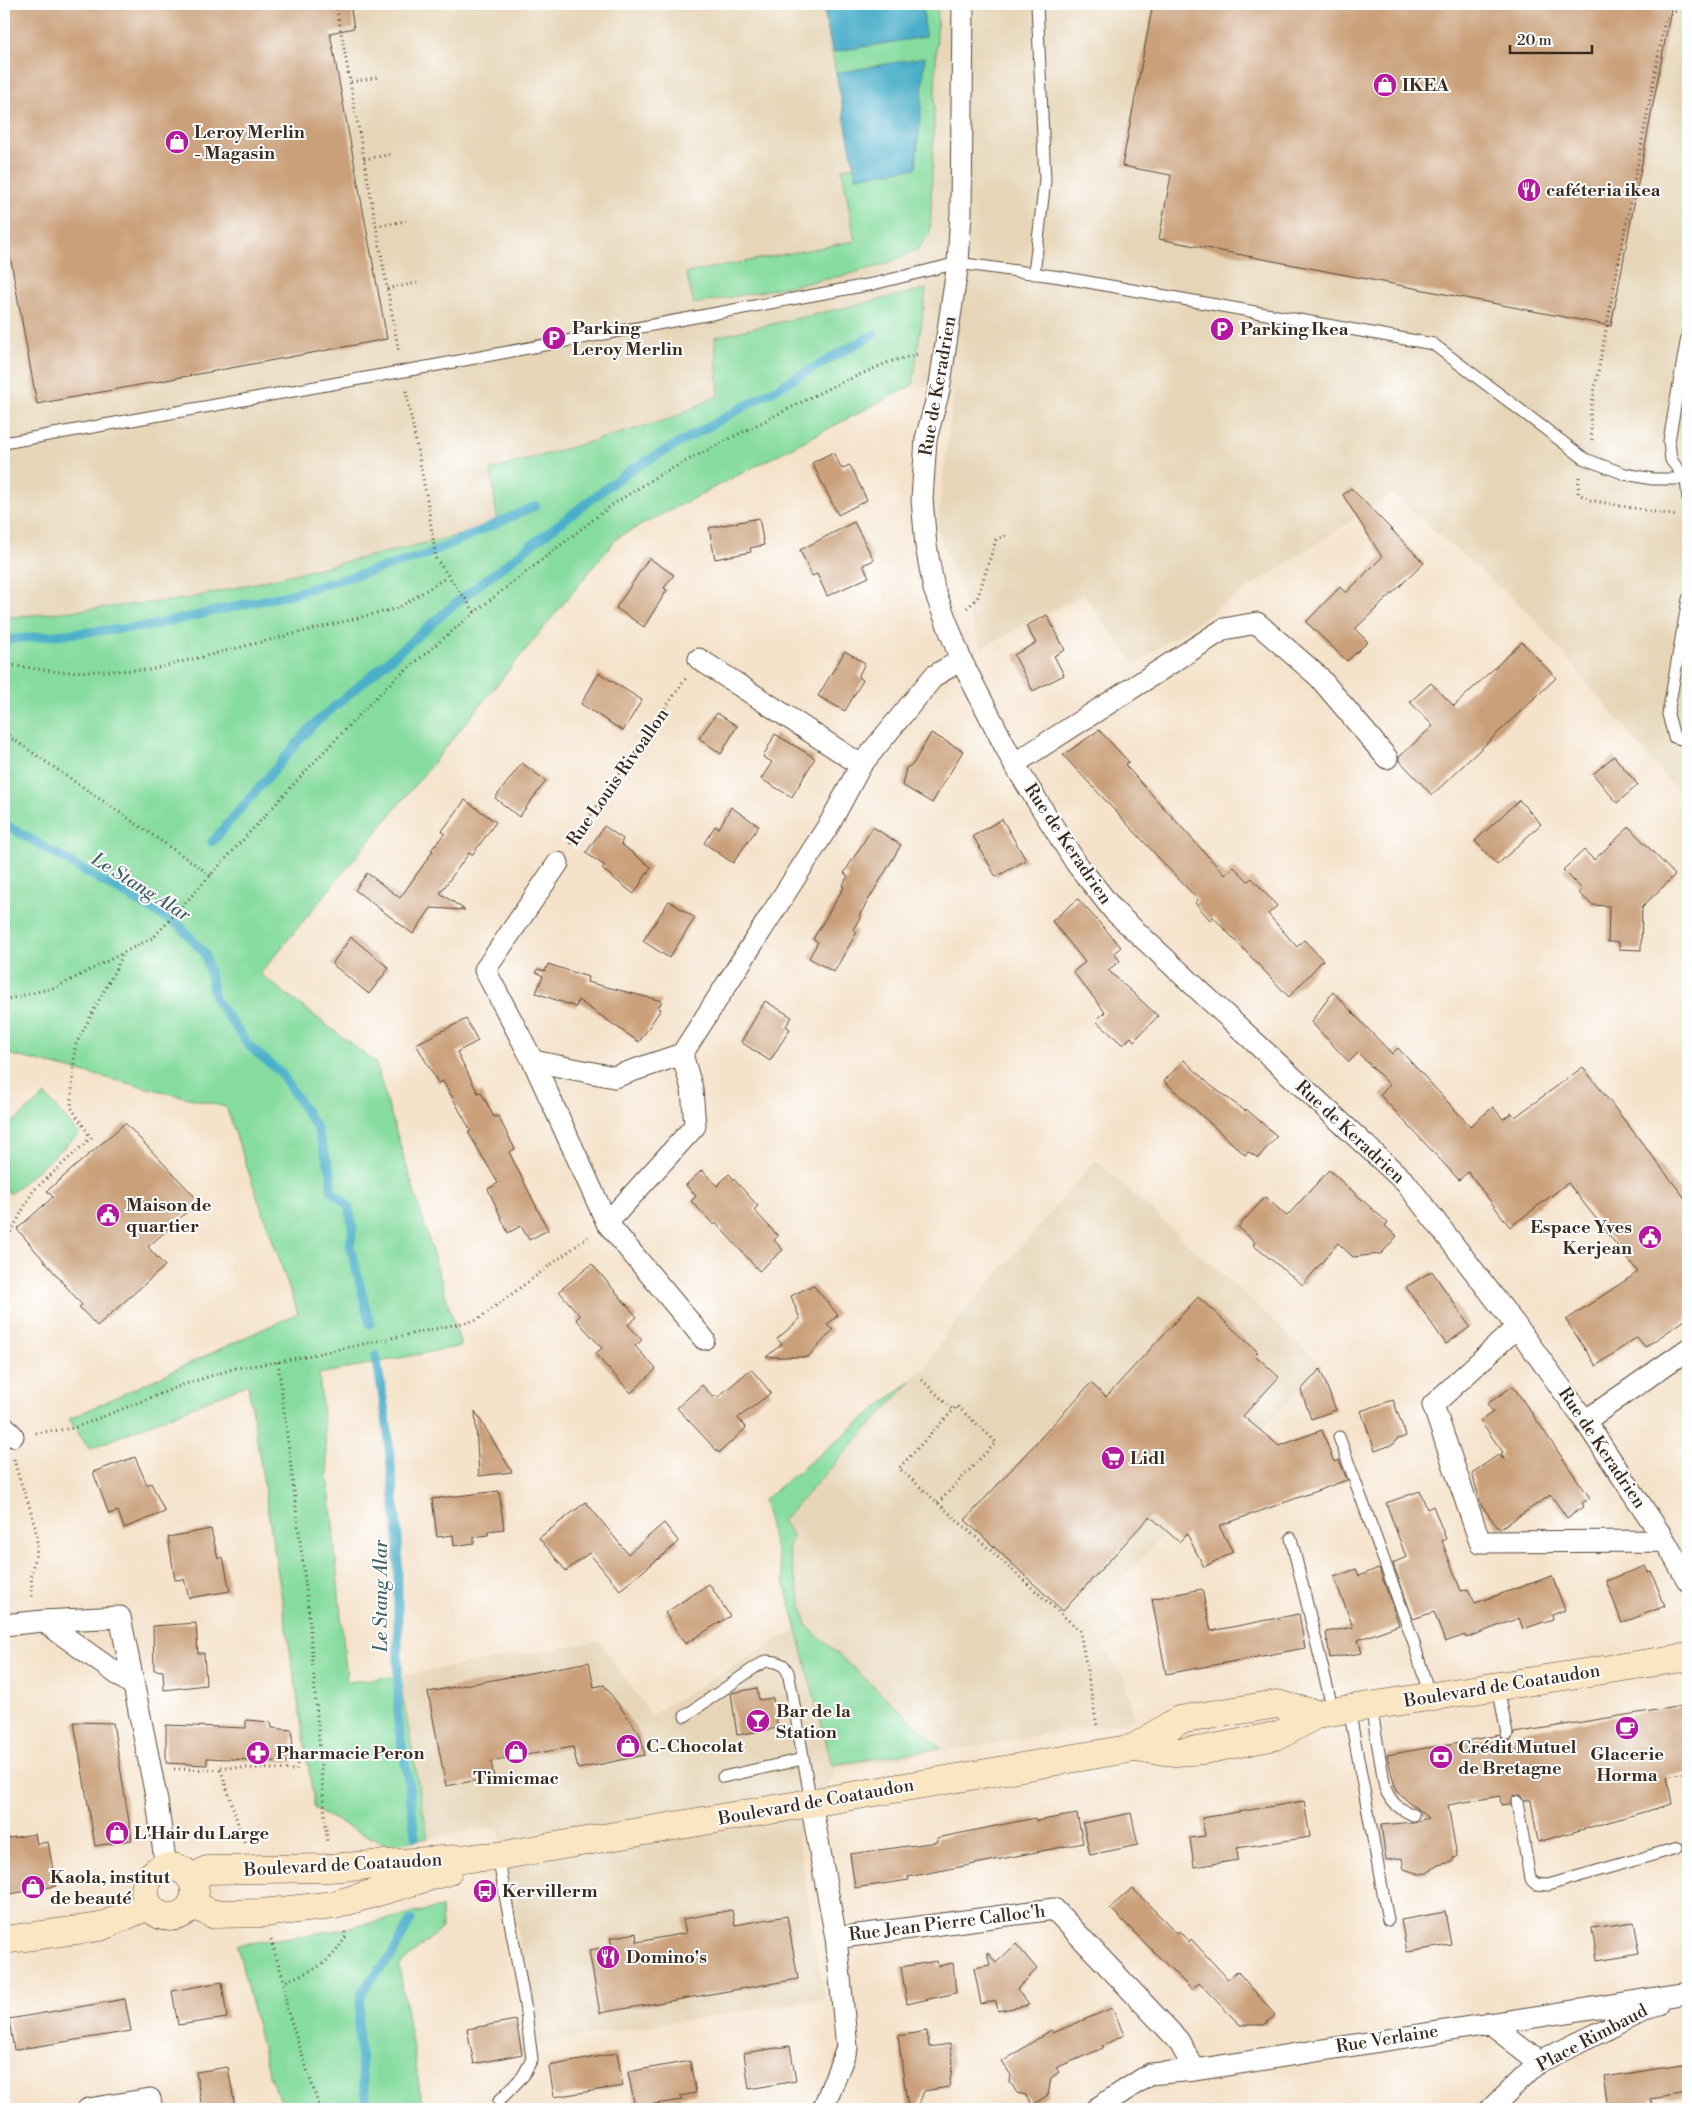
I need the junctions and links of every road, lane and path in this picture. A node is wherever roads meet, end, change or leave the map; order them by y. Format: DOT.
graph roads {
  1 [pos="336,4"];
  2 [pos="963,4"];
  3 [pos="1038,4"];
  4 [pos="1682,4"];
  5 [pos="378,77"];
  6 [pos="351,82"];
  7 [pos="393,154"];
  8 [pos="364,159"];
  9 [pos="406,221"];
  10 [pos="376,226"];
  11 [pos="958,263"];
  12 [pos="1034,274"];
  13 [pos="417,283"];
  14 [pos="388,289"];
  15 [pos="1688,331"];
  16 [pos="946,347"];
  17 [pos="402,371"];
  18 [pos="4,443"];
  19 [pos="1585,459"];
  20 [pos="1687,479"];
  21 [pos="1688,498"];
  22 [pos="1680,516"];
  23 [pos="1006,535"];
  24 [pos="447,577"];
  25 [pos="1688,599"];
  26 [pos="475,612"];
  27 [pos="948,626"];
  28 [pos="699,660"];
  29 [pos="961,660"];
  30 [pos="4,664"];
  31 [pos="4,733"];
  32 [pos="1688,741"];
  33 [pos="1387,758"];
  34 [pos="1014,764"];
  35 [pos="861,765"];
  36 [pos="558,863"];
  37 [pos="212,876"];
  38 [pos="124,953"];
  39 [pos="4,1000"];
  40 [pos="682,1054"];
  41 [pos="533,1061"];
  42 [pos="606,1223"];
  43 [pos="6,1241"];
  44 [pos="1517,1327"];
  45 [pos="704,1339"];
  46 [pos="1688,1350"];
  47 [pos="278,1362"];
  48 [pos="922,1380"];
  49 [pos="954,1410"];
  50 [pos="1585,1421"];
  51 [pos="8,1431"];
  52 [pos="1339,1437"];
  53 [pos="938,1503"];
  54 [pos="1291,1538"];
  55 [pos="1664,1541"];
  56 [pos="1688,1581"];
  57 [pos="39,1622"];
  58 [pos="4,1625"];
  59 [pos="1688,1658"];
  60 [pos="134,1686"];
  61 [pos="1498,1686"];
  62 [pos="1430,1697"];
  63 [pos="1342,1710"];
  64 [pos="685,1716"];
  65 [pos="1104,1725"];
  66 [pos="1507,1734"];
  67 [pos="320,1755"];
  68 [pos="803,1759"];
  69 [pos="149,1768"];
  70 [pos="221,1770"];
  71 [pos="723,1777"];
  72 [pos="1517,1802"];
  73 [pos="811,1803"];
  74 [pos="1413,1815"];
  75 [pos="1677,1848"];
  76 [pos="498,1856"];
  77 [pos="166,1868"];
  78 [pos="329,1868"];
  79 [pos="252,1869"];
  80 [pos="191,1892"];
  81 [pos="334,1905"];
  82 [pos="148,1906"];
  83 [pos="263,1913"];
  84 [pos="1388,1920"];
  85 [pos="836,1938"];
  86 [pos="4,1940"];
  87 [pos="284,1982"];
  88 [pos="1682,1994"];
  89 [pos="1489,2022"];
  90 [pos="1538,2062"];
  91 [pos="1195,2070"];
  92 [pos="499,2101"];
  93 [pos="88,2109"];
  94 [pos="152,2109"];
  95 [pos="320,2109"];
  96 [pos="824,2109"];
  97 [pos="1096,2109"];
  98 [pos="1491,2109"];
  1 -- 6 [label="path"];
  2 -- 11 [label="street, Rue de Keradrien"];
  3 -- 12 [label="lane"];
  4 -- 19 [label="path"];
  5 -- 6 [label="path"];
  6 -- 8 [label="path"];
  7 -- 8 [label="path"];
  8 -- 10 [label="path"];
  9 -- 10 [label="path"];
  10 -- 14 [label="path"];
  11 -- 12 [label="lane"];
  11 -- 16 [label="street, Rue de Keradrien"];
  11 -- 17 [label="lane"];
  12 -- 19 [label="lane"];
  13 -- 14 [label="path"];
  14 -- 17 [label="path"];
  15 -- 20 [label="lane"];
  16 -- 26 [label="path"];
  16 -- 27 [label="street, Rue de Keradrien"];
  17 -- 18 [label="lane"];
  17 -- 24 [label="path"];
  19 -- 20 [label="lane"];
  19 -- 22 [label="path"];
  20 -- 21 [label="lane"];
  23 -- 27 [label="path"];
  24 -- 26 [label="path"];
  24 -- 30 [label="path"];
  25 -- 32 [label="lane"];
  26 -- 37 [label="path"];
  27 -- 29 [label="street, Rue de Keradrien"];
  28 -- 35 [label="street"];
  28 -- 36 [label="path, Rue Louis Rivoallon"];
  29 -- 34 [label="street, Rue de Keradrien"];
  29 -- 35 [label="street"];
  31 -- 37 [label="path"];
  33 -- 34 [label="street"];
  34 -- 44 [label="street, Rue de Keradrien"];
  35 -- 40 [label="street"];
  36 -- 41 [label="street, Rue Louis Rivoallon"];
  37 -- 38 [label="path"];
  38 -- 39 [label="path"];
  38 -- 43 [label="path"];
  40 -- 41 [label="street"];
  40 -- 42 [label="street"];
  41 -- 42 [label="street, Rue Louis Rivoallon"];
  42 -- 45 [label="street, Rue Louis Rivoallon"];
  42 -- 47 [label="path"];
  44 -- 50 [label="street, Rue de Keradrien"];
  44 -- 55 [label="street"];
  46 -- 50 [label="street"];
  47 -- 51 [label="path"];
  47 -- 67 [label="path"];
  48 -- 49 [label="path"];
  49 -- 53 [label="path"];
  49 -- 53 [label="path"];
  50 -- 55 [label="street, Rue de Keradrien"];
  51 -- 57 [label="path"];
  52 -- 62 [label="lane"];
  53 -- 65 [label="path"];
  54 -- 63 [label="lane"];
  55 -- 56 [label="street, Rue de Keradrien"];
  57 -- 58 [label="street"];
  57 -- 60 [label="street"];
  57 -- 60 [label="street"];
  59 -- 61 [label="main road, Boulevard de Coataudon"];
  60 -- 69 [label="street"];
  61 -- 62 [label="main road, Boulevard de Coataudon"];
  61 -- 66 [label="lane"];
  62 -- 63 [label="main road, Boulevard de Coataudon"];
  63 -- 73 [label="main road, Boulevard de Coataudon"];
  63 -- 74 [label="lane"];
  63 -- 84 [label="lane"];
  64 -- 68 [label="lane"];
  67 -- 70 [label="path"];
  67 -- 78 [label="path"];
  68 -- 71 [label="lane"];
  68 -- 73 [label="lane"];
  69 -- 70 [label="path"];
  69 -- 77 [label="street"];
  70 -- 79 [label="path"];
  72 -- 75 [label="lane"];
  73 -- 76 [label="main road, Boulevard de Coataudon"];
  73 -- 85 [label="street"];
  76 -- 78 [label="main road, Boulevard de Coataudon"];
  76 -- 81 [label="main road, Boulevard de Coataudon"];
  76 -- 92 [label="lane"];
  77 -- 80 [label="main road, Boulevard de Coataudon"];
  77 -- 82 [label="main road"];
  78 -- 79 [label="main road, Boulevard de Coataudon"];
  79 -- 80 [label="main road, Boulevard de Coataudon"];
  80 -- 82 [label="main road, Boulevard de Coataudon"];
  80 -- 83 [label="main road, Boulevard de Coataudon"];
  81 -- 83 [label="main road, Boulevard de Coataudon"];
  81 -- 87 [label="path"];
  82 -- 86 [label="main road"];
  83 -- 87 [label="path"];
  85 -- 91 [label="street, Rue Jean Pierre Calloc'h"];
  85 -- 96 [label="street"];
  87 -- 95 [label="path"];
  88 -- 89 [label="street, Rue Verlaine"];
  88 -- 90 [label="street, Place Rimbaud"];
  89 -- 90 [label="street"];
  89 -- 91 [label="street, Rue Verlaine"];
  90 -- 98 [label="street, Place Rimbaud"];
  91 -- 97 [label="street, Rue Verlaine"];
  93 -- 94 [label="street"];
}
